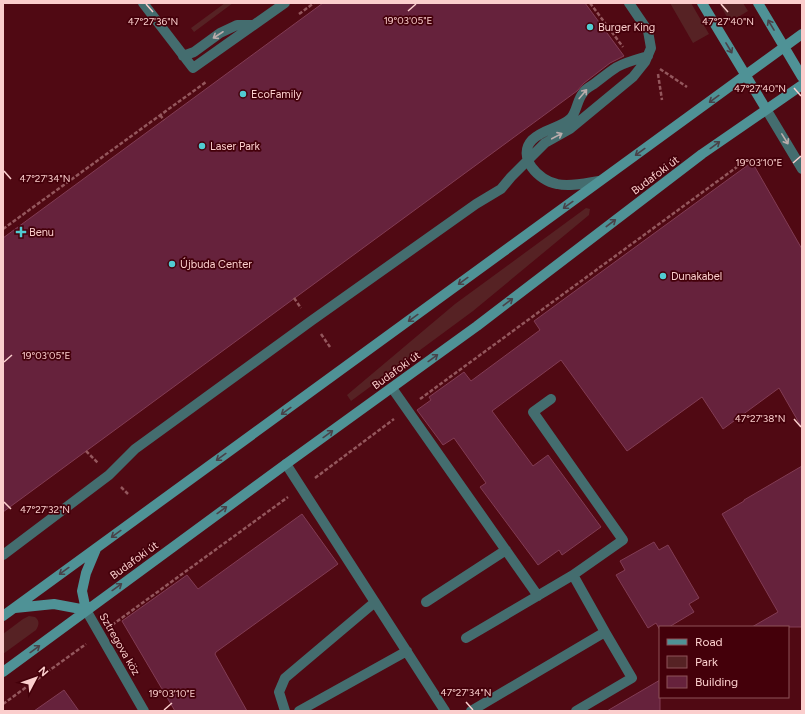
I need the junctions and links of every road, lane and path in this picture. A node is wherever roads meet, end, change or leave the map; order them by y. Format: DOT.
graph roads {
  1 [pos="143,3"];
  2 [pos="285,3"];
  3 [pos="314,3"];
  4 [pos="590,3"];
  5 [pos="629,3"];
  6 [pos="702,3"];
  7 [pos="758,3"];
  8 [pos="295,17"];
  9 [pos="254,25"];
  10 [pos="802,34"];
  11 [pos="784,47"];
  12 [pos="623,48"];
  13 [pos="184,56"];
  14 [pos="648,56"];
  15 [pos="746,76"];
  16 [pos="802,77"];
  17 [pos="212,78"];
  18 [pos="802,85"];
  19 [pos="687,87"];
  20 [pos="662,100"];
  21 [pos="766,110"];
  22 [pos="160,115"];
  23 [pos="164,120"];
  24 [pos="527,160"];
  25 [pos="741,164"];
  26 [pos="802,169"];
  27 [pos="599,182"];
  28 [pos="3,230"];
  29 [pos="392,388"];
  30 [pos="550,399"];
  31 [pos="407,409"];
  32 [pos="286,464"];
  33 [pos="301,487"];
  34 [pos="96,549"];
  35 [pos="506,550"];
  36 [pos="3,555"];
  37 [pos="573,575"];
  38 [pos="538,596"];
  39 [pos="376,602"];
  40 [pos="426,602"];
  41 [pos="14,608"];
  42 [pos="86,610"];
  43 [pos="3,616"];
  44 [pos="605,632"];
  45 [pos="100,634"];
  46 [pos="466,638"];
  47 [pos="407,650"];
  48 [pos="3,672"];
  49 [pos="3,704"];
  50 [pos="144,711"];
  51 [pos="285,711"];
  52 [pos="299,711"];
  53 [pos="445,711"];
  54 [pos="471,711"];
  55 [pos="576,711"];
  1 -- 13 [label="street"];
  2 -- 9 [label="street"];
  3 -- 8 [label="path"];
  4 -- 12 [label="path"];
  5 -- 14 [label="street"];
  6 -- 15 [label="main road, one-way"];
  11 -- 7 [label="main road, one-way"];
  9 -- 13 [label="street, one-way"];
  9 -- 13 [label="street"];
  10 -- 11 [label="main road"];
  11 -- 15 [label="main road"];
  11 -- 16 [label="main road"];
  24 -- 14 [label="street, one-way"];
  24 -- 14 [label="street, one-way"];
  15 -- 21 [label="main road"];
  15 -- 27 [label="main road, one-way"];
  17 -- 22 [label="path"];
  18 -- 21 [label="main road, Budafoki út"];
  19 -- 20 [label="path"];
  21 -- 26 [label="street, one-way"];
  29 -- 21 [label="main road, Budafoki út, one-way"];
  22 -- 23 [label="path"];
  22 -- 28 [label="path"];
  24 -- 27 [label="street"];
  24 -- 36 [label="street"];
  25 -- 31 [label="path"];
  27 -- 34 [label="main road, one-way"];
  29 -- 31 [label="street"];
  32 -- 29 [label="main road, Budafoki út, one-way"];
  30 -- 37 [label="street"];
  31 -- 33 [label="path"];
  31 -- 35 [label="street"];
  32 -- 33 [label="street"];
  42 -- 32 [label="main road, Budafoki út, one-way"];
  33 -- 39 [label="street"];
  33 -- 45 [label="path"];
  34 -- 41 [label="main road, one-way"];
  34 -- 42 [label="main road"];
  35 -- 38 [label="street"];
  35 -- 40 [label="street"];
  37 -- 38 [label="street"];
  37 -- 44 [label="street"];
  38 -- 46 [label="street"];
  39 -- 47 [label="street"];
  39 -- 51 [label="street"];
  41 -- 42 [label="main road"];
  41 -- 43 [label="main road"];
  42 -- 45 [label="street, Sztregova köz"];
  48 -- 42 [label="main road, Budafoki út, one-way"];
  44 -- 54 [label="street"];
  44 -- 55 [label="street"];
  45 -- 49 [label="path"];
  45 -- 50 [label="street, Sztregova köz"];
  47 -- 52 [label="street"];
  47 -- 53 [label="street"];
}
